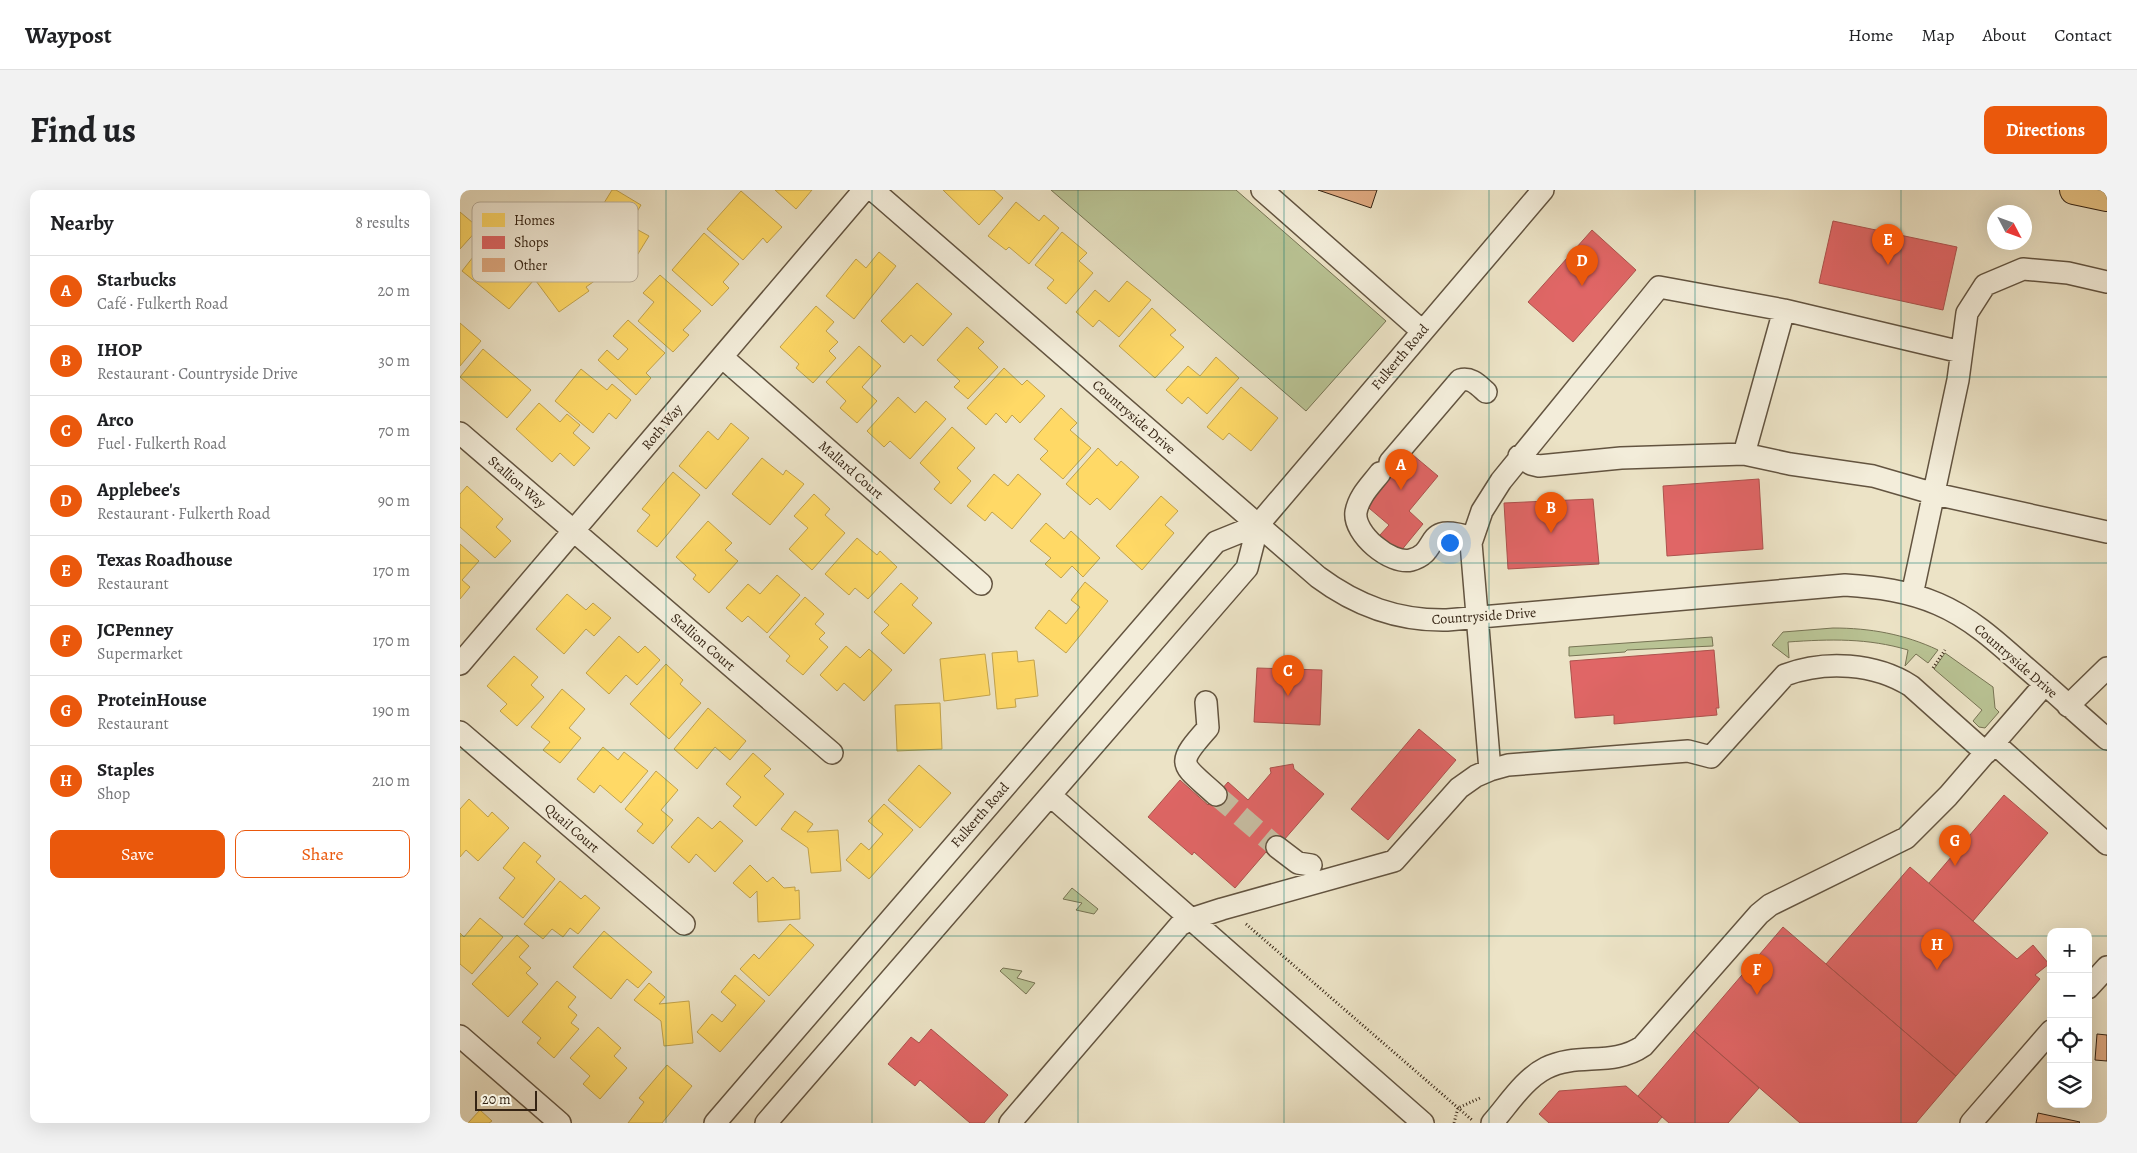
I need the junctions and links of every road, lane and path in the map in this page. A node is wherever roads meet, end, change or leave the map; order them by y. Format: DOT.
graph roads {
  1 [pos="864,190"];
  2 [pos="873,190"];
  3 [pos="1262,190"];
  4 [pos="1543,190"];
  5 [pos="2074,190"];
  6 [pos="2107,198"];
  7 [pos="2107,282"];
  8 [pos="1784,310"];
  9 [pos="1422,331"];
  10 [pos="1961,352"];
  11 [pos="722,357"];
  12 [pos="1486,392"];
  13 [pos="460,433"];
  14 [pos="1744,454"];
  15 [pos="1519,456"];
  16 [pos="1935,494"];
  17 [pos="1258,525"];
  18 [pos="573,531"];
  19 [pos="2107,532"];
  20 [pos="1472,538"];
  21 [pos="981,584"];
  22 [pos="1912,595"];
  23 [pos="1479,618"];
  24 [pos="1945,650"];
  25 [pos="460,664"];
  26 [pos="1933,668"];
  27 [pos="2107,668"];
  28 [pos="2045,684"];
  29 [pos="1206,702"];
  30 [pos="2068,706"];
  31 [pos="460,732"];
  32 [pos="2107,740"];
  33 [pos="1990,748"];
  34 [pos="832,753"];
  35 [pos="1490,770"];
  36 [pos="1216,795"];
  37 [pos="1050,796"];
  38 [pos="2107,844"];
  39 [pos="1278,847"];
  40 [pos="1311,865"];
  41 [pos="1191,919"];
  42 [pos="1242,921"];
  43 [pos="684,924"];
  44 [pos="2107,967"];
  45 [pos="2092,984"];
  46 [pos="2047,1036"];
  47 [pos="463,1043"];
  48 [pos="1480,1098"];
  49 [pos="1458,1108"];
  50 [pos="1483,1122"];
  51 [pos="560,1123"];
  52 [pos="715,1123"];
  53 [pos="766,1123"];
  54 [pos="1010,1123"];
  55 [pos="1423,1123"];
  56 [pos="1454,1123"];
  57 [pos="1971,1123"];
  1 -- 11 [label="street, Roth Way"];
  2 -- 17 [label="street, Countryside Drive"];
  3 -- 9 [label="street"];
  4 -- 9 [label="street, Fulkerth Road"];
  5 -- 6 [label="highway"];
  7 -- 10 [label="street"];
  8 -- 10 [label="street"];
  8 -- 14 [label="street"];
  8 -- 15 [label="street"];
  9 -- 17 [label="street, Fulkerth Road"];
  10 -- 16 [label="street"];
  11 -- 18 [label="street, Roth Way"];
  11 -- 21 [label="street, Mallard Court"];
  12 -- 20 [label="street"];
  13 -- 18 [label="street, Stallion Way"];
  14 -- 15 [label="street"];
  14 -- 16 [label="street"];
  15 -- 20 [label="street"];
  16 -- 19 [label="street"];
  16 -- 22 [label="street"];
  17 -- 23 [label="street, Countryside Drive"];
  17 -- 37 [label="street, Fulkerth Road"];
  17 -- 52 [label="street, Fulkerth Road"];
  18 -- 25 [label="street, Roth Way"];
  18 -- 34 [label="street, Stallion Court"];
  20 -- 23 [label="street"];
  22 -- 23 [label="street, Countryside Drive"];
  22 -- 28 [label="street, Countryside Drive"];
  23 -- 35 [label="street"];
  24 -- 26 [label="path"];
  27 -- 30 [label="street"];
  28 -- 30 [label="street, Countryside Drive"];
  28 -- 33 [label="street"];
  29 -- 36 [label="street"];
  30 -- 32 [label="street, Countryside Drive"];
  31 -- 43 [label="street, Quail Court"];
  33 -- 35 [label="street"];
  33 -- 38 [label="street"];
  33 -- 50 [label="street"];
  35 -- 41 [label="street"];
  37 -- 41 [label="street"];
  37 -- 53 [label="street, Fulkerth Road"];
  39 -- 40 [label="street"];
  41 -- 54 [label="street"];
  41 -- 55 [label="street"];
  42 -- 49 [label="path"];
  44 -- 45 [label="street"];
  46 -- 57 [label="street"];
  47 -- 51 [label="street"];
  48 -- 49 [label="path"];
  49 -- 50 [label="path"];
  49 -- 56 [label="path"];
}
